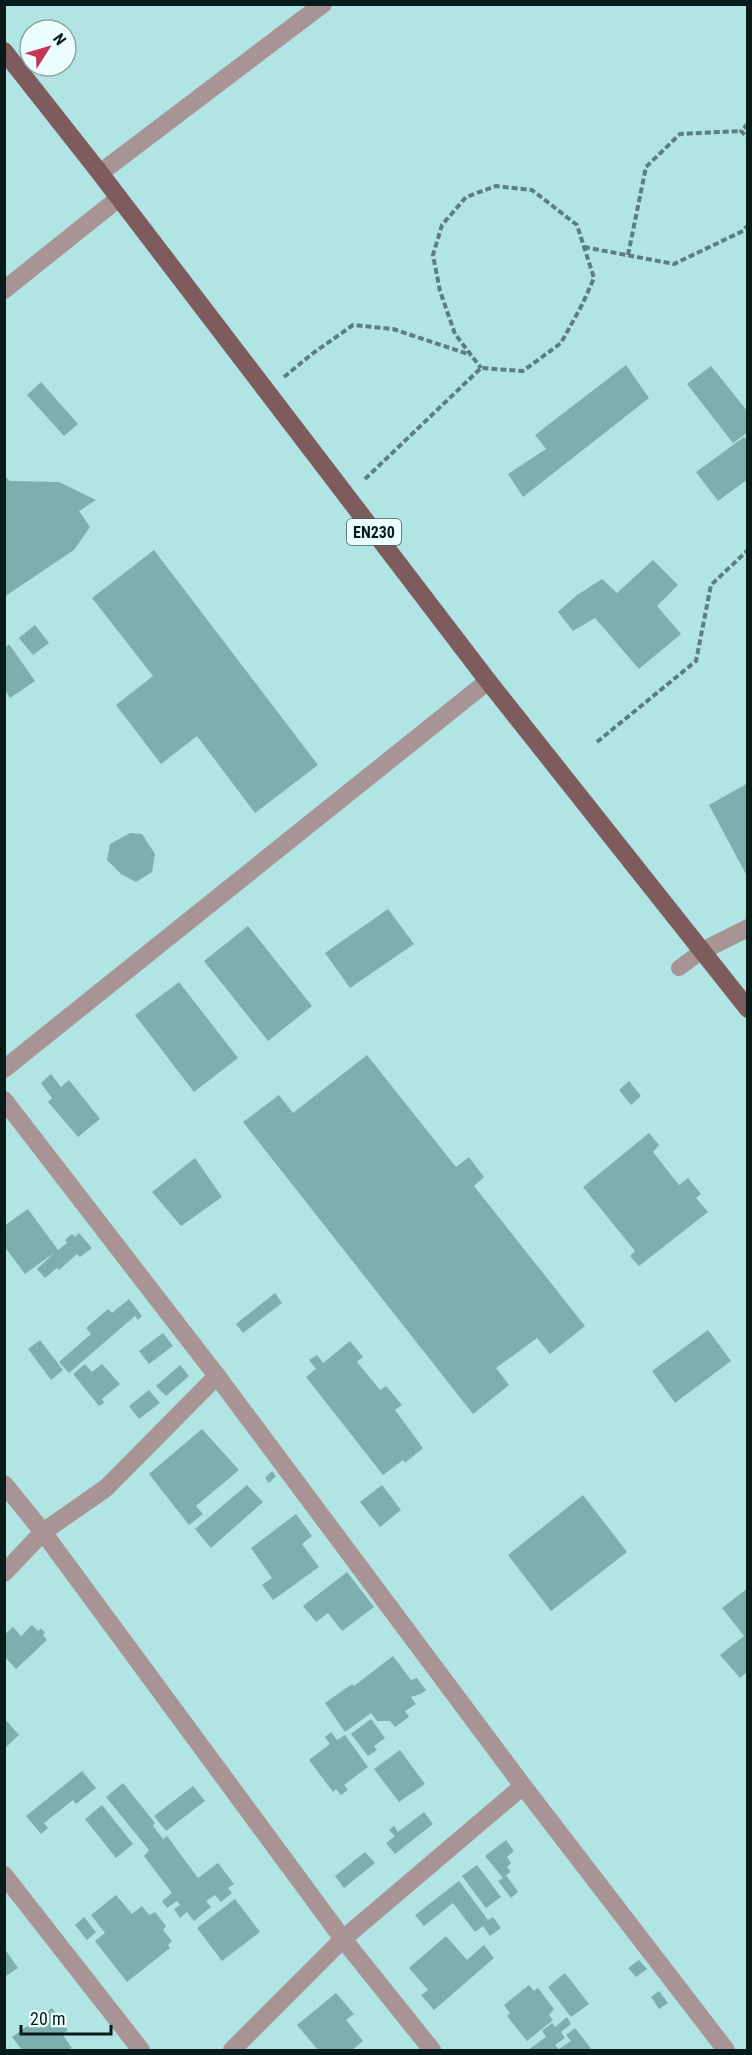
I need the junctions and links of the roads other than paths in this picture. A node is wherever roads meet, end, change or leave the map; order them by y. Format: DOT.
graph roads {
  1 [pos="323,4"];
  2 [pos="4,51"];
  3 [pos="100,173"];
  4 [pos="119,198"];
  5 [pos="4,290"];
  6 [pos="488,681"];
  7 [pos="747,928"];
  8 [pos="702,951"];
  9 [pos="679,968"];
  10 [pos="747,1009"];
  11 [pos="4,1069"];
  12 [pos="4,1100"];
  13 [pos="217,1376"];
  14 [pos="4,1484"];
  15 [pos="43,1532"];
  16 [pos="4,1573"];
  17 [pos="523,1786"];
  18 [pos="4,1875"];
  19 [pos="343,1939"];
  20 [pos="141,2050"];
  21 [pos="232,2050"];
  22 [pos="432,2050"];
  23 [pos="726,2050"];
  1 -- 3 [label="street"];
  2 -- 3 [label="main road, EN230"];
  3 -- 4 [label="main road, EN230"];
  4 -- 5 [label="street"];
  4 -- 6 [label="main road, EN230"];
  6 -- 8 [label="main road, EN230"];
  6 -- 11 [label="street"];
  7 -- 8 [label="street"];
  8 -- 9 [label="lane"];
  8 -- 10 [label="main road, EN230"];
  12 -- 13 [label="street"];
  13 -- 15 [label="street"];
  13 -- 17 [label="street"];
  14 -- 15 [label="street"];
  15 -- 16 [label="street"];
  15 -- 19 [label="street"];
  17 -- 19 [label="street"];
  17 -- 23 [label="street"];
  18 -- 20 [label="street"];
  19 -- 21 [label="street"];
  19 -- 22 [label="street"];
}
